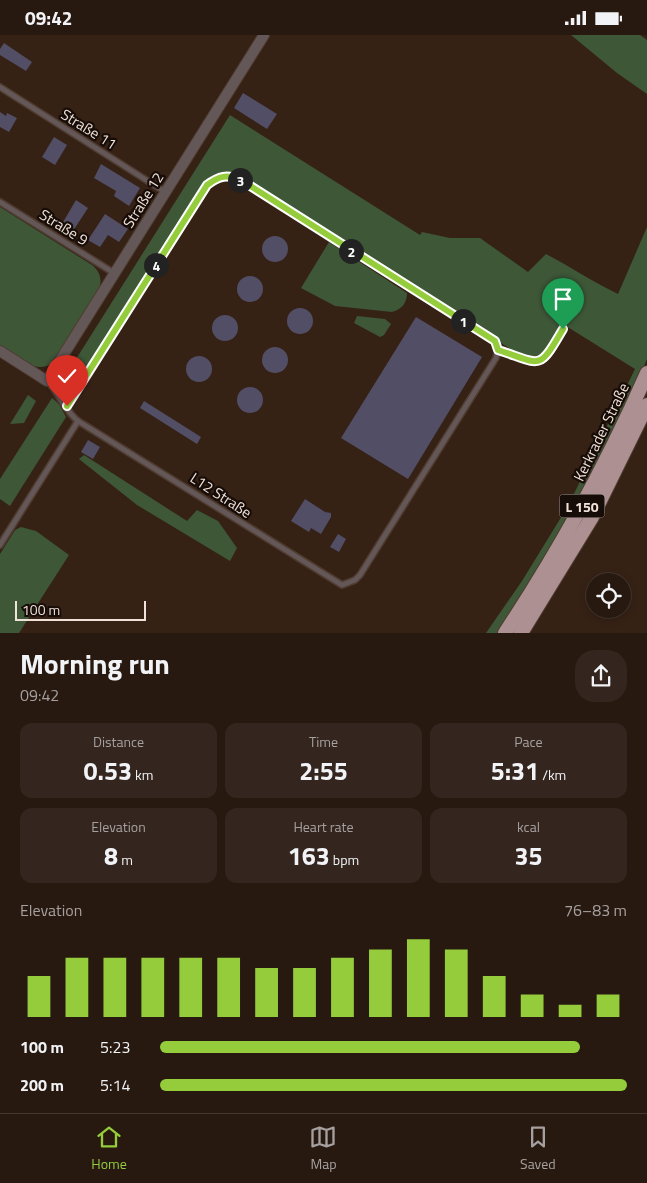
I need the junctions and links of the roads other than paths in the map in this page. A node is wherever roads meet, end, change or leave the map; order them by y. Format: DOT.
graph roads {
  1 [pos="251,35"];
  2 [pos="263,38"];
  3 [pos="0,87"];
  4 [pos="165,192"];
  5 [pos="0,202"];
  6 [pos="115,273"];
  7 [pos="564,325"];
  8 [pos="498,350"];
  9 [pos="0,351"];
  10 [pos="647,373"];
  11 [pos="48,381"];
  12 [pos="647,405"];
  13 [pos="67,406"];
  14 [pos="78,421"];
  15 [pos="0,545"];
  16 [pos="506,633"];
  17 [pos="521,633"];
  1 -- 2 [label="street"];
  2 -- 4 [label="street, Straße 12"];
  3 -- 4 [label="lane, Straße 11"];
  4 -- 6 [label="street, Straße 12"];
  5 -- 6 [label="lane, Straße 9"];
  6 -- 11 [label="street, Straße 12"];
  7 -- 8 [label="lane"];
  8 -- 13 [label="lane"];
  8 -- 14 [label="lane, L12 Straße"];
  9 -- 11 [label="street"];
  10 -- 16 [label="highway, Kerkrader Straße / L 150"];
  11 -- 13 [label="lane"];
  12 -- 17 [label="highway, Kerkrader Straße / L 150"];
  13 -- 14 [label="lane"];
  14 -- 15 [label="lane"];
}
